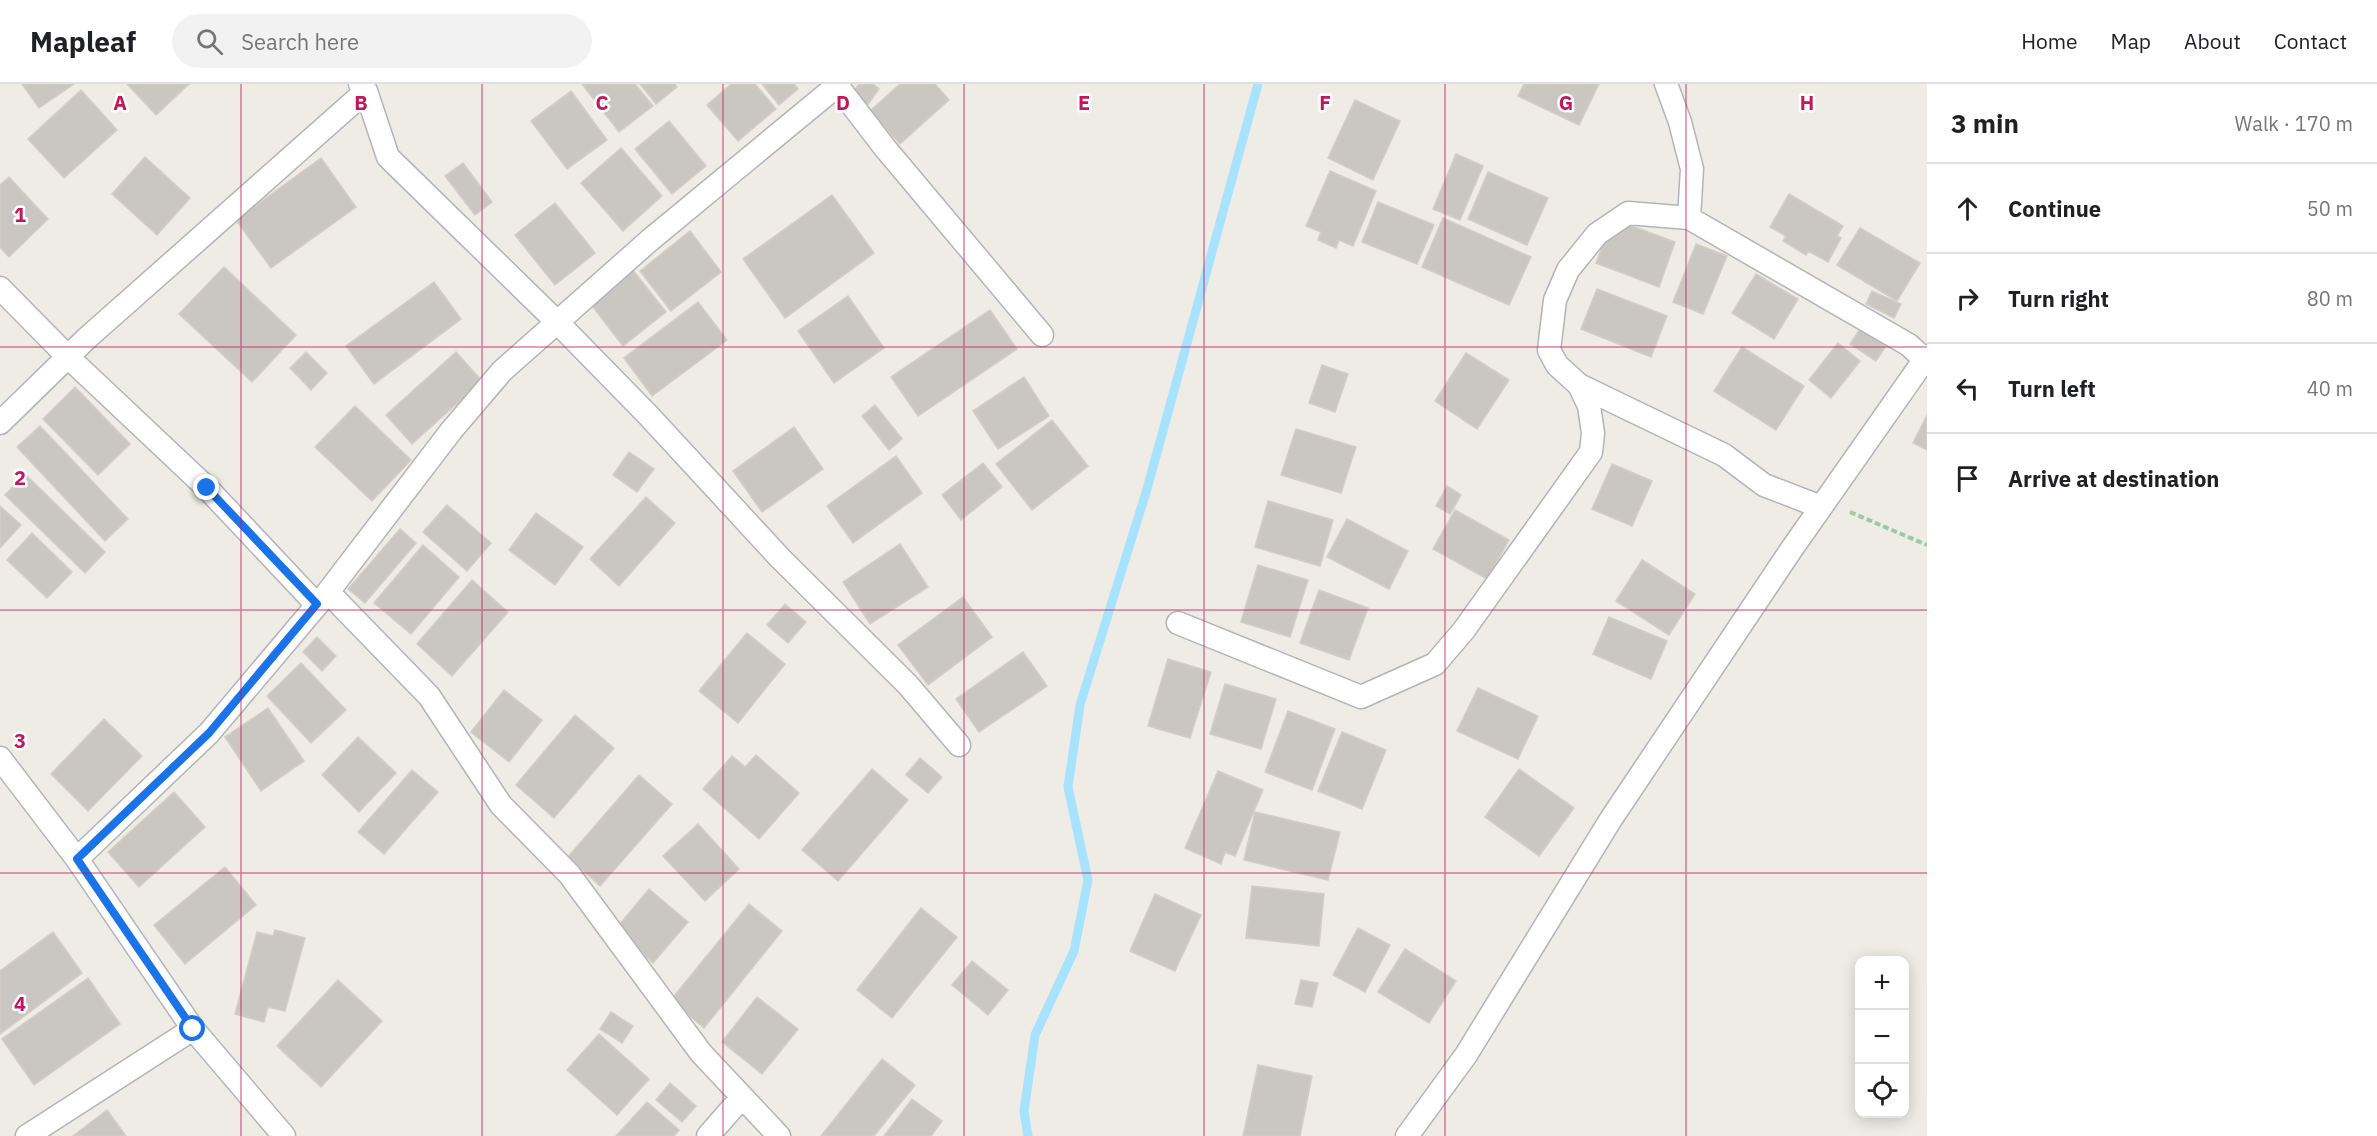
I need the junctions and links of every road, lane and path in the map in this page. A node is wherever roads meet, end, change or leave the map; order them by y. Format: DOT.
graph roads {
  1 [pos="837,84"];
  2 [pos="1666,84"];
  3 [pos="363,87"];
  4 [pos="1689,218"];
  5 [pos="0,288"];
  6 [pos="558,323"];
  7 [pos="1042,335"];
  8 [pos="68,357"];
  9 [pos="1926,357"];
  10 [pos="1579,385"];
  11 [pos="0,423"];
  12 [pos="1823,504"];
  13 [pos="1927,545"];
  14 [pos="323,598"];
  15 [pos="1178,623"];
  16 [pos="959,745"];
  17 [pos="0,758"];
  18 [pos="77,859"];
  19 [pos="193,1029"];
  20 [pos="742,1097"];
  21 [pos="27,1136"];
  22 [pos="284,1136"];
  23 [pos="708,1136"];
  24 [pos="779,1136"];
  25 [pos="1407,1136"];
  1 -- 6 [label="street"];
  1 -- 7 [label="street"];
  2 -- 4 [label="street"];
  3 -- 6 [label="street"];
  3 -- 8 [label="street"];
  4 -- 9 [label="street"];
  4 -- 10 [label="street"];
  5 -- 8 [label="street"];
  6 -- 14 [label="street"];
  6 -- 16 [label="street"];
  8 -- 11 [label="street"];
  8 -- 14 [label="street"];
  9 -- 12 [label="street"];
  10 -- 12 [label="street"];
  10 -- 15 [label="street"];
  12 -- 13 [label="path"];
  12 -- 25 [label="street"];
  14 -- 18 [label="street"];
  14 -- 20 [label="street"];
  17 -- 18 [label="street"];
  18 -- 19 [label="street"];
  19 -- 21 [label="street"];
  19 -- 22 [label="street"];
  20 -- 23 [label="street"];
  20 -- 24 [label="street"];
}
